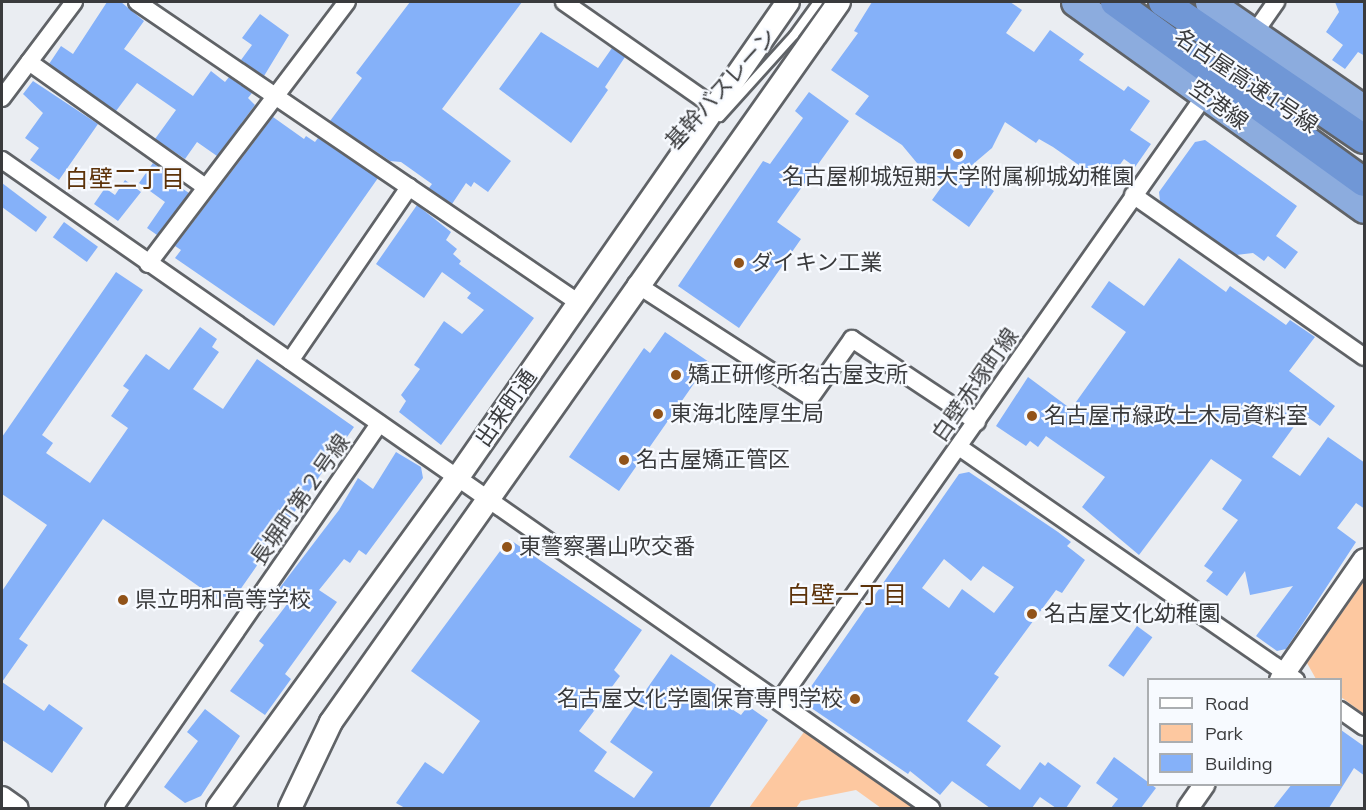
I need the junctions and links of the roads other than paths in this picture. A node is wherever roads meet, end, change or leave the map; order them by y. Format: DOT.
graph roads {
  1 [pos="75,2"];
  2 [pos="137,2"];
  3 [pos="347,2"];
  4 [pos="564,2"];
  5 [pos="788,2"];
  6 [pos="818,2"];
  7 [pos="839,2"];
  8 [pos="1075,2"];
  9 [pos="1115,2"];
  10 [pos="1127,2"];
  11 [pos="1163,2"];
  12 [pos="1209,2"];
  13 [pos="1276,2"];
  14 [pos="1255,32"];
  15 [pos="29,62"];
  16 [pos="1205,94"];
  17 [pos="274,96"];
  18 [pos="2,98"];
  19 [pos="713,106"];
  20 [pos="1365,109"];
  21 [pos="1365,139"];
  22 [pos="2,160"];
  23 [pos="1365,161"];
  24 [pos="672,171"];
  25 [pos="1365,182"];
  26 [pos="204,186"];
  27 [pos="409,187"];
  28 [pos="1133,195"];
  29 [pos="1365,209"];
  30 [pos="148,264"];
  31 [pos="636,285"];
  32 [pos="579,303"];
  33 [pos="1365,357"];
  34 [pos="290,361"];
  35 [pos="976,422"];
  36 [pos="379,424"];
  37 [pos="959,447"];
  38 [pos="458,477"];
  39 [pos="490,498"];
  40 [pos="1365,559"];
  41 [pos="1287,677"];
  42 [pos="780,700"];
  43 [pos="1342,711"];
  44 [pos="1365,727"];
  45 [pos="1204,786"];
  46 [pos="2,797"];
  47 [pos="18,808"];
  48 [pos="114,808"];
  49 [pos="218,808"];
  50 [pos="290,808"];
  51 [pos="931,808"];
  52 [pos="1188,808"];
  1 -- 15 [label="street"];
  2 -- 17 [label="street"];
  3 -- 17 [label="street"];
  4 -- 19 [label="street"];
  5 -- 19 [label="main road, 出来町通"];
  6 -- 24 [label="lane, 基幹バスレーン"];
  7 -- 31 [label="main road, 出来町通"];
  8 -- 16 [label="highway, 空港線"];
  9 -- 25 [label="highway"];
  10 -- 23 [label="highway, 名古屋高速1号線"];
  11 -- 21 [label="highway, 名古屋高速1号線"];
  12 -- 14 [label="highway"];
  13 -- 14 [label="street"];
  14 -- 20 [label="highway"];
  15 -- 18 [label="street"];
  15 -- 26 [label="street"];
  16 -- 28 [label="street, 白壁赤塚町線"];
  16 -- 29 [label="highway, 空港線"];
  17 -- 26 [label="street"];
  17 -- 27 [label="street"];
  19 -- 24 [label="main road, 出来町通"];
  22 -- 30 [label="street"];
  24 -- 32 [label="main road, 出来町通"];
  26 -- 30 [label="street"];
  27 -- 32 [label="street"];
  27 -- 34 [label="street"];
  28 -- 33 [label="street"];
  28 -- 35 [label="street, 白壁赤塚町線"];
  30 -- 34 [label="street"];
  31 -- 35 [label="street"];
  31 -- 39 [label="main road, 出来町通"];
  32 -- 38 [label="main road, 出来町通"];
  34 -- 36 [label="street"];
  35 -- 37 [label="street, 白壁赤塚町線"];
  36 -- 38 [label="street"];
  36 -- 48 [label="street, 長塀町第２号線"];
  37 -- 41 [label="street"];
  37 -- 42 [label="street, 白壁赤塚町線"];
  38 -- 39 [label="street"];
  38 -- 49 [label="main road, 出来町通"];
  39 -- 42 [label="street"];
  39 -- 50 [label="main road, 出来町通"];
  40 -- 41 [label="street"];
  42 -- 51 [label="street"];
  43 -- 44 [label="street"];
  45 -- 52 [label="street"];
  46 -- 47 [label="street"];
}
